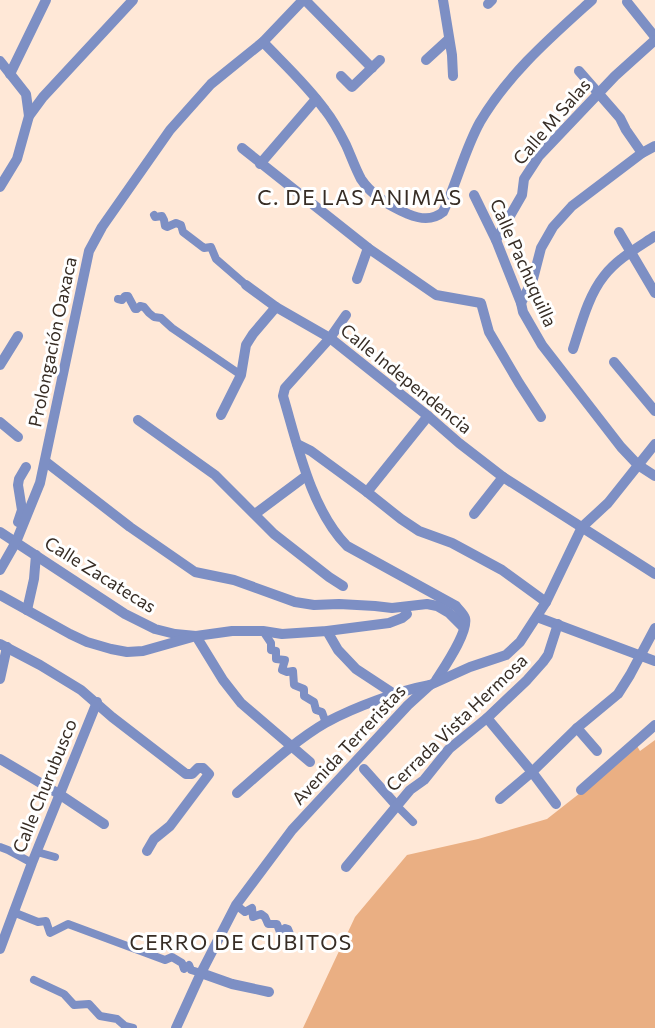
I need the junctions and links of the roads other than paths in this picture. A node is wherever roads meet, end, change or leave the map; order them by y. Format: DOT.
graph roads {
  1 [pos="46,0"];
  2 [pos="133,0"];
  3 [pos="304,0"];
  4 [pos="443,0"];
  5 [pos="592,0"];
  6 [pos="627,2"];
  7 [pos="449,39"];
  8 [pos="655,39"];
  9 [pos="263,42"];
  10 [pos="426,60"];
  11 [pos="0,61"];
  12 [pos="579,70"];
  13 [pos="10,74"];
  14 [pos="341,76"];
  15 [pos="453,76"];
  16 [pos="598,93"];
  17 [pos="316,99"];
  18 [pos="29,116"];
  19 [pos="242,148"];
  20 [pos="648,150"];
  21 [pos="655,160"];
  22 [pos="260,164"];
  23 [pos="0,186"];
  24 [pos="474,195"];
  25 [pos="154,214"];
  26 [pos="619,232"];
  27 [pos="655,236"];
  28 [pos="496,240"];
  29 [pos="368,248"];
  30 [pos="630,252"];
  31 [pos="357,279"];
  32 [pos="246,285"];
  33 [pos="655,292"];
  34 [pos="118,299"];
  35 [pos="521,303"];
  36 [pos="276,307"];
  37 [pos="346,315"];
  38 [pos="18,336"];
  39 [pos="330,338"];
  40 [pos="573,349"];
  41 [pos="614,362"];
  42 [pos="0,365"];
  43 [pos="241,375"];
  44 [pos="655,411"];
  45 [pos="220,415"];
  46 [pos="428,416"];
  47 [pos="541,417"];
  48 [pos="138,420"];
  49 [pos="0,422"];
  50 [pos="18,437"];
  51 [pos="297,444"];
  52 [pos="655,444"];
  53 [pos="46,462"];
  54 [pos="639,465"];
  55 [pos="26,467"];
  56 [pos="306,476"];
  57 [pos="655,476"];
  58 [pos="503,477"];
  59 [pos="368,492"];
  60 [pos="255,514"];
  61 [pos="474,514"];
  62 [pos="582,527"];
  63 [pos="0,532"];
  64 [pos="14,541"];
  65 [pos="36,555"];
  66 [pos="0,570"];
  67 [pos="655,574"];
  68 [pos="344,585"];
  69 [pos="0,595"];
  70 [pos="546,602"];
  71 [pos="27,610"];
  72 [pos="407,614"];
  73 [pos="537,617"];
  74 [pos="558,624"];
  75 [pos="463,627"];
  76 [pos="655,628"];
  77 [pos="263,631"];
  78 [pos="327,631"];
  79 [pos="196,636"];
  80 [pos="4,646"];
  81 [pos="640,656"];
  82 [pos="655,661"];
  83 [pos="0,679"];
  84 [pos="433,684"];
  85 [pos="394,694"];
  86 [pos="97,702"];
  87 [pos="488,718"];
  88 [pos="326,723"];
  89 [pos="655,725"];
  90 [pos="577,728"];
  91 [pos="292,747"];
  92 [pos="597,751"];
  93 [pos="0,759"];
  94 [pos="310,762"];
  95 [pos="364,769"];
  96 [pos="532,772"];
  97 [pos="581,790"];
  98 [pos="237,793"];
  99 [pos="59,794"];
  100 [pos="500,800"];
  101 [pos="556,804"];
  102 [pos="397,806"];
  103 [pos="413,822"];
  104 [pos="104,824"];
  105 [pos="0,847"];
  106 [pos="147,851"];
  107 [pos="37,852"];
  108 [pos="55,857"];
  109 [pos="32,863"];
  110 [pos="349,870"];
  111 [pos="236,905"];
  112 [pos="13,912"];
  113 [pos="299,939"];
  114 [pos="0,949"];
  115 [pos="201,973"];
  116 [pos="33,980"];
  117 [pos="268,992"];
  118 [pos="133,1028"];
  119 [pos="176,1028"];
  1 -- 13 [label="street"];
  2 -- 18 [label="street"];
  3 -- 9 [label="street, Prolongación Oaxaca"];
  3 -- 14 [label="street"];
  4 -- 7 [label="street"];
  5 -- 17 [label="street"];
  6 -- 8 [label="street"];
  7 -- 10 [label="street"];
  7 -- 15 [label="street"];
  8 -- 16 [label="street, Calle M Salas"];
  9 -- 17 [label="street"];
  9 -- 53 [label="street, Prolongación Oaxaca"];
  11 -- 13 [label="street"];
  12 -- 16 [label="street"];
  13 -- 18 [label="street"];
  16 -- 20 [label="street"];
  16 -- 28 [label="street, Calle M Salas"];
  17 -- 22 [label="street"];
  18 -- 23 [label="street"];
  19 -- 22 [label="street"];
  20 -- 21 [label="street"];
  20 -- 35 [label="street"];
  22 -- 29 [label="street"];
  24 -- 28 [label="street, Calle Pachuquilla"];
  25 -- 32 [label="street, Calle Independencia"];
  26 -- 30 [label="street"];
  27 -- 30 [label="street"];
  28 -- 35 [label="street, Calle Pachuquilla"];
  29 -- 31 [label="street"];
  29 -- 47 [label="street"];
  30 -- 33 [label="street"];
  30 -- 40 [label="street"];
  32 -- 36 [label="street, Calle Independencia"];
  34 -- 43 [label="street"];
  35 -- 54 [label="street, Calle Pachuquilla"];
  36 -- 39 [label="street, Calle Independencia"];
  36 -- 43 [label="street"];
  37 -- 39 [label="street"];
  38 -- 42 [label="street"];
  39 -- 46 [label="street, Calle Independencia"];
  39 -- 51 [label="street"];
  41 -- 44 [label="street"];
  43 -- 45 [label="street"];
  46 -- 58 [label="street, Calle Independencia"];
  46 -- 59 [label="street"];
  48 -- 60 [label="street"];
  49 -- 50 [label="street"];
  51 -- 56 [label="street"];
  51 -- 59 [label="street"];
  52 -- 54 [label="street"];
  53 -- 64 [label="street, Prolongación Oaxaca"];
  53 -- 75 [label="street"];
  54 -- 57 [label="street, Calle Pachuquilla"];
  54 -- 62 [label="street"];
  55 -- 64 [label="street"];
  56 -- 60 [label="street"];
  56 -- 75 [label="street"];
  58 -- 61 [label="street"];
  58 -- 62 [label="street, Calle Independencia"];
  59 -- 70 [label="street"];
  60 -- 68 [label="street"];
  62 -- 67 [label="street, Calle Independencia"];
  62 -- 70 [label="street, Avenida Terreristas"];
  63 -- 64 [label="street, Calle Zacatecas"];
  64 -- 65 [label="street, Calle Zacatecas"];
  64 -- 66 [label="street"];
  65 -- 71 [label="street"];
  65 -- 79 [label="street, Calle Zacatecas"];
  69 -- 71 [label="street"];
  70 -- 73 [label="street, Avenida Terreristas"];
  71 -- 79 [label="street"];
  72 -- 78 [label="street"];
  73 -- 74 [label="street"];
  73 -- 84 [label="street, Avenida Terreristas"];
  74 -- 81 [label="street"];
  74 -- 87 [label="street, Cerrada Vista Hermosa"];
  75 -- 84 [label="street"];
  76 -- 81 [label="street"];
  77 -- 78 [label="street"];
  77 -- 79 [label="street"];
  77 -- 88 [label="street"];
  78 -- 85 [label="street"];
  79 -- 91 [label="street"];
  80 -- 83 [label="street"];
  80 -- 86 [label="street"];
  81 -- 82 [label="street"];
  81 -- 90 [label="street"];
  84 -- 85 [label="street"];
  84 -- 111 [label="street, Avenida Terreristas"];
  85 -- 88 [label="street"];
  86 -- 99 [label="street, Calle Churubusco"];
  86 -- 106 [label="street"];
  87 -- 96 [label="street"];
  87 -- 102 [label="street, Cerrada Vista Hermosa"];
  88 -- 91 [label="street"];
  89 -- 97 [label="street"];
  90 -- 92 [label="street"];
  90 -- 96 [label="street"];
  91 -- 94 [label="street"];
  91 -- 98 [label="street"];
  93 -- 99 [label="street"];
  95 -- 102 [label="street"];
  96 -- 100 [label="street"];
  96 -- 101 [label="street"];
  99 -- 104 [label="street"];
  99 -- 107 [label="street, Calle Churubusco"];
  102 -- 103 [label="street"];
  102 -- 110 [label="street, Cerrada Vista Hermosa"];
  105 -- 109 [label="street"];
  107 -- 108 [label="street"];
  107 -- 109 [label="street, Calle Churubusco"];
  109 -- 112 [label="street, Calle Churubusco"];
  111 -- 113 [label="street"];
  111 -- 115 [label="street, Avenida Terreristas"];
  112 -- 114 [label="street, Calle Churubusco"];
  112 -- 115 [label="street"];
  115 -- 117 [label="street"];
  115 -- 119 [label="street, Avenida Terreristas"];
  116 -- 118 [label="street"];
}
